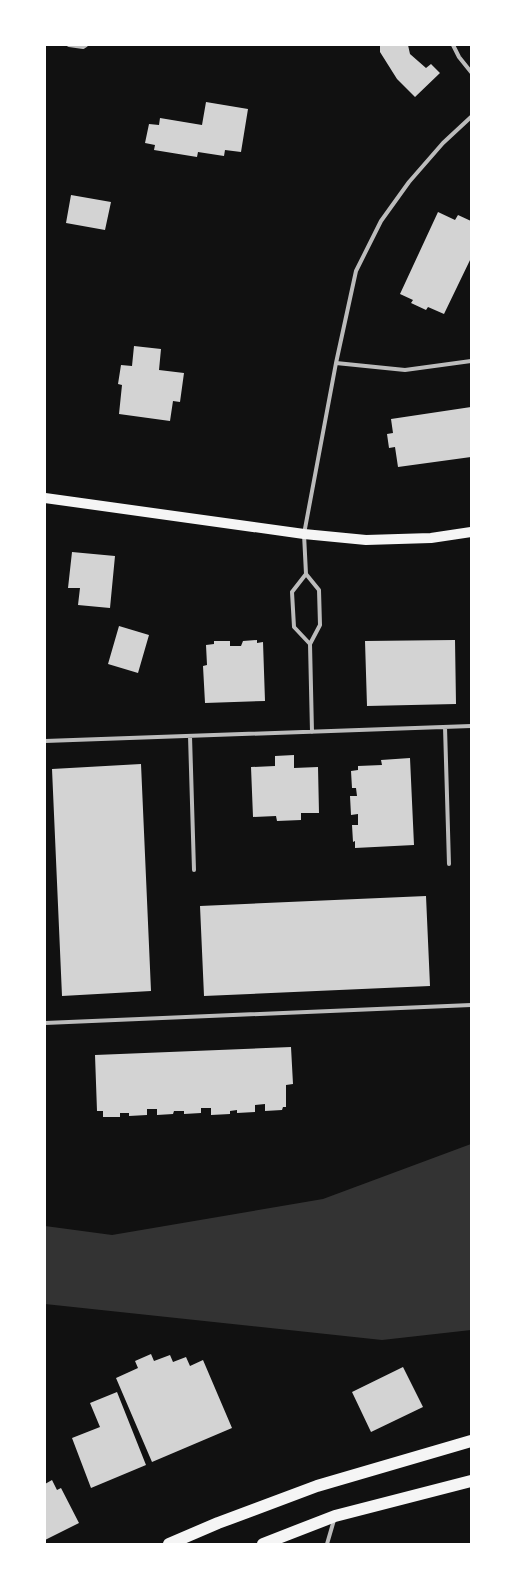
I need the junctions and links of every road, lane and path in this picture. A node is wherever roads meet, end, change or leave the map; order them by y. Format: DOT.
graph roads {
  1 [pos="69,45"];
  2 [pos="86,45"];
  3 [pos="453,45"];
  4 [pos="471,72"];
  5 [pos="471,117"];
  6 [pos="471,361"];
  7 [pos="336,363"];
  8 [pos="45,498"];
  9 [pos="471,532"];
  10 [pos="304,534"];
  11 [pos="306,574"];
  12 [pos="310,644"];
  13 [pos="471,726"];
  14 [pos="445,727"];
  15 [pos="312,732"];
  16 [pos="190,736"];
  17 [pos="45,740"];
  18 [pos="449,864"];
  19 [pos="194,870"];
  20 [pos="471,1005"];
  21 [pos="45,1023"];
  22 [pos="471,1441"];
  23 [pos="471,1481"];
  24 [pos="334,1516"];
  25 [pos="169,1544"];
  26 [pos="263,1544"];
  27 [pos="327,1544"];
  1 -- 2 [label="lane"];
  3 -- 4 [label="lane"];
  5 -- 7 [label="lane"];
  6 -- 7 [label="lane"];
  7 -- 10 [label="lane"];
  8 -- 10 [label="main road"];
  9 -- 10 [label="main road"];
  10 -- 11 [label="lane"];
  11 -- 12 [label="lane"];
  11 -- 12 [label="lane"];
  12 -- 15 [label="lane"];
  13 -- 14 [label="lane"];
  14 -- 15 [label="lane"];
  14 -- 18 [label="lane"];
  15 -- 16 [label="lane"];
  16 -- 17 [label="lane"];
  16 -- 19 [label="lane"];
  20 -- 21 [label="lane"];
  22 -- 25 [label="main road"];
  23 -- 24 [label="main road"];
  24 -- 26 [label="main road"];
  24 -- 27 [label="lane"];
}
